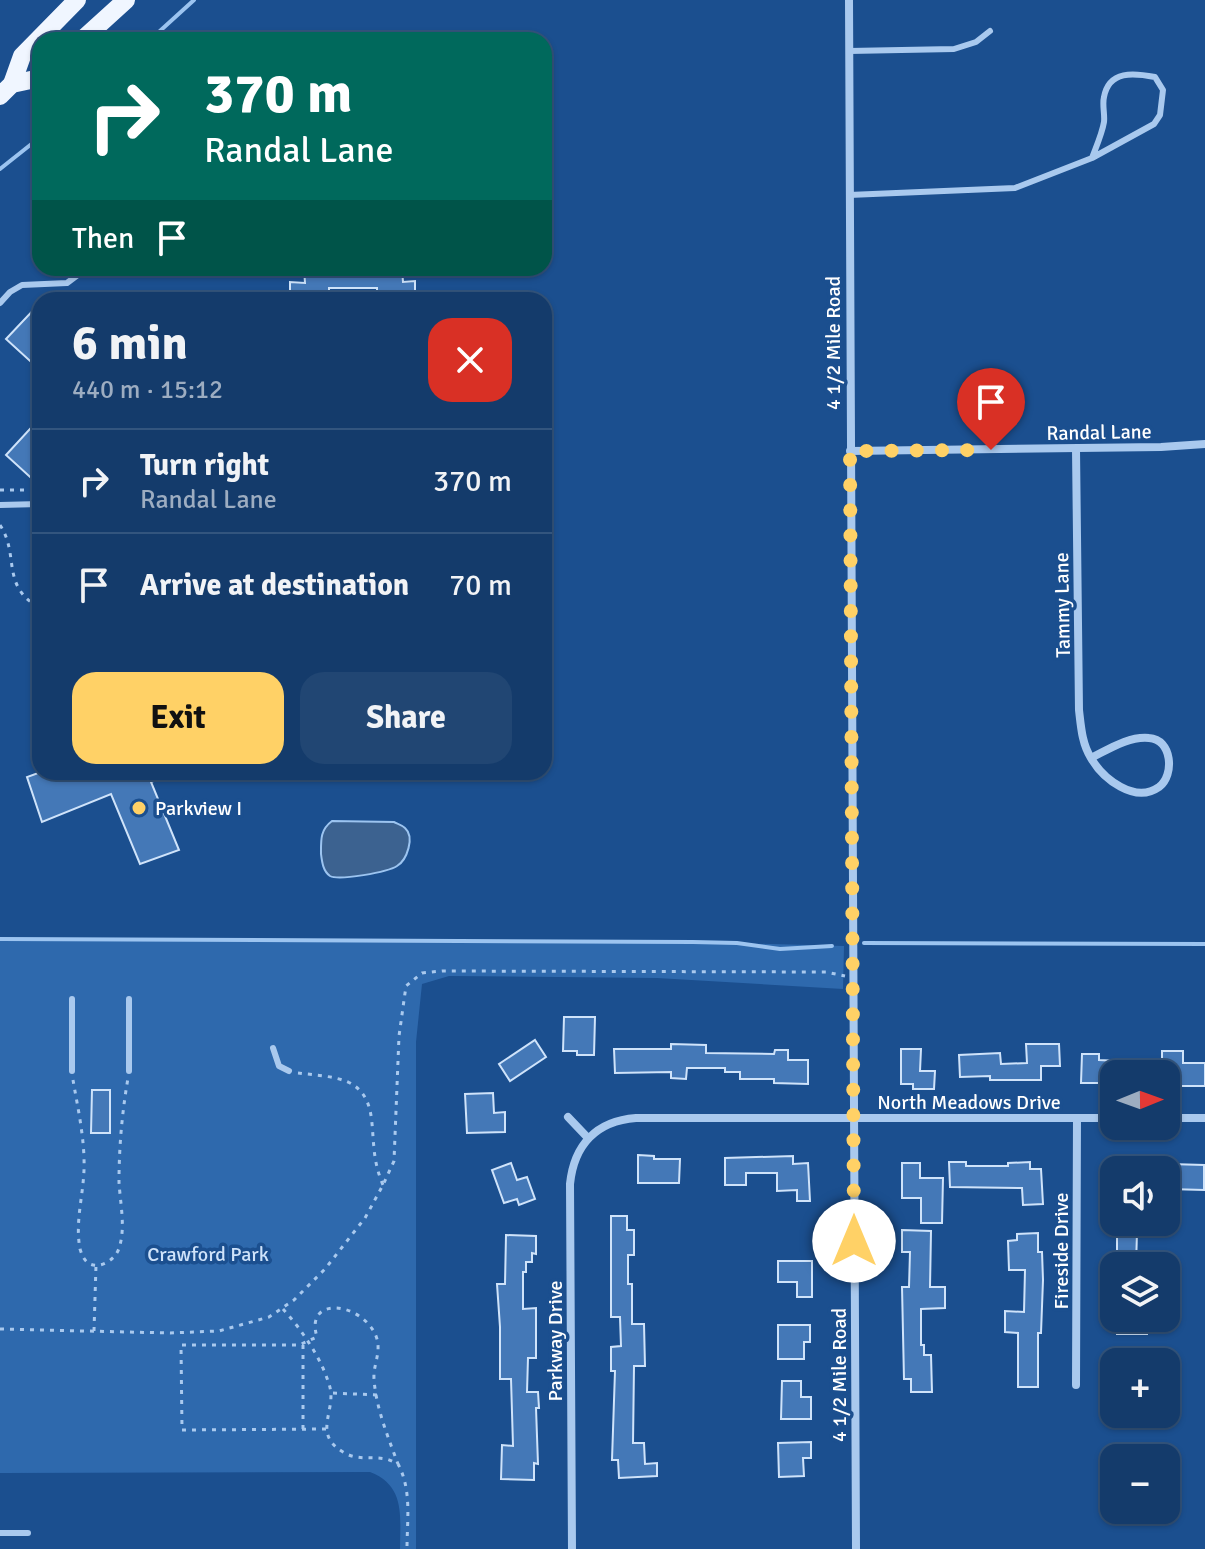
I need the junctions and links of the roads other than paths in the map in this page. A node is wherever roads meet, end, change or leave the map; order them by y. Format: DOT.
graph roads {
  1 [pos="77,0"];
  2 [pos="126,0"];
  3 [pos="849,0"];
  4 [pos="990,31"];
  5 [pos="46,32"];
  6 [pos="91,32"];
  7 [pos="32,46"];
  8 [pos="849,51"];
  9 [pos="32,81"];
  10 [pos="6,90"];
  11 [pos="1092,158"];
  12 [pos="849,195"];
  13 [pos="76,276"];
  14 [pos="0,303"];
  15 [pos="1205,444"];
  16 [pos="1076,449"];
  17 [pos="850,451"];
  18 [pos="32,504"];
  19 [pos="0,505"];
  20 [pos="1091,758"];
  21 [pos="72,999"];
  22 [pos="129,999"];
  23 [pos="273,1048"];
  24 [pos="72,1071"];
  25 [pos="129,1071"];
  26 [pos="289,1071"];
  27 [pos="568,1117"];
  28 [pos="853,1118"];
  29 [pos="1077,1118"];
  30 [pos="1100,1118"];
  31 [pos="1180,1118"];
  32 [pos="1205,1118"];
  33 [pos="588,1138"];
  34 [pos="1076,1385"];
  35 [pos="0,1533"];
  36 [pos="28,1533"];
  37 [pos="572,1549"];
  38 [pos="856,1549"];
  1 -- 5 [label="main road"];
  2 -- 6 [label="main road"];
  3 -- 8 [label="street, 4 1/2 Mile Road"];
  4 -- 8 [label="lane"];
  7 -- 10 [label="main road"];
  8 -- 12 [label="street, 4 1/2 Mile Road"];
  9 -- 10 [label="main road"];
  11 -- 11 [label="lane"];
  11 -- 12 [label="lane"];
  12 -- 17 [label="street, 4 1/2 Mile Road"];
  13 -- 14 [label="lane"];
  15 -- 16 [label="street, Randal Lane"];
  16 -- 17 [label="street, Randal Lane"];
  16 -- 20 [label="street, Tammy Lane"];
  17 -- 28 [label="street, 4 1/2 Mile Road"];
  18 -- 19 [label="lane"];
  20 -- 20 [label="street, Tammy Lane"];
  21 -- 24 [label="lane"];
  22 -- 25 [label="lane"];
  23 -- 26 [label="lane"];
  27 -- 33 [label="street"];
  28 -- 29 [label="street, North Meadows Drive"];
  28 -- 33 [label="street, North Meadows Drive"];
  28 -- 38 [label="street, 4 1/2 Mile Road"];
  29 -- 30 [label="street, North Meadows Drive"];
  29 -- 34 [label="street, Fireside Drive"];
  31 -- 32 [label="street"];
  33 -- 37 [label="street, Parkway Drive"];
  35 -- 36 [label="lane"];
}
